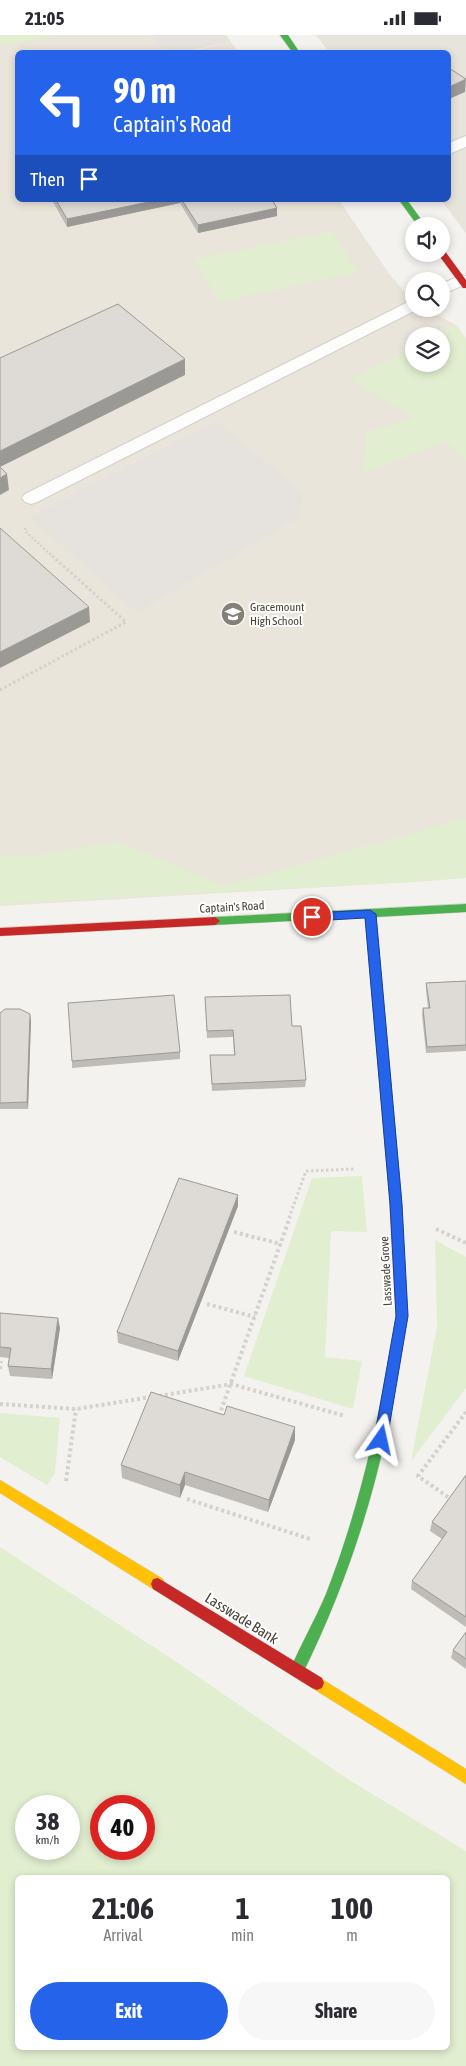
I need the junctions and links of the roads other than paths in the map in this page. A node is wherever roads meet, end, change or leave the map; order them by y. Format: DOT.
graph roads {
  1 [pos="284,35"];
  2 [pos="295,50"];
  3 [pos="466,141"];
  4 [pos="451,148"];
  5 [pos="405,202"];
  6 [pos="416,217"];
  7 [pos="448,262"];
  8 [pos="464,283"];
  9 [pos="450,287"];
  10 [pos="405,309"];
  11 [pos="31,498"];
  12 [pos="466,908"];
  13 [pos="370,914"];
  14 [pos="0,933"];
  15 [pos="0,1486"];
  16 [pos="297,1670"];
  17 [pos="466,1777"];
  1 -- 2 [label="street"];
  3 -- 4 [label="lane"];
  5 -- 6 [label="street"];
  7 -- 8 [label="street"];
  8 -- 9 [label="lane"];
  10 -- 11 [label="lane"];
  12 -- 13 [label="street, Captain's Road"];
  13 -- 14 [label="street, Captain's Road"];
  13 -- 16 [label="street, Lasswade Grove"];
  15 -- 16 [label="street, Lasswade Bank"];
  16 -- 17 [label="street, Lasswade Bank"];
}
